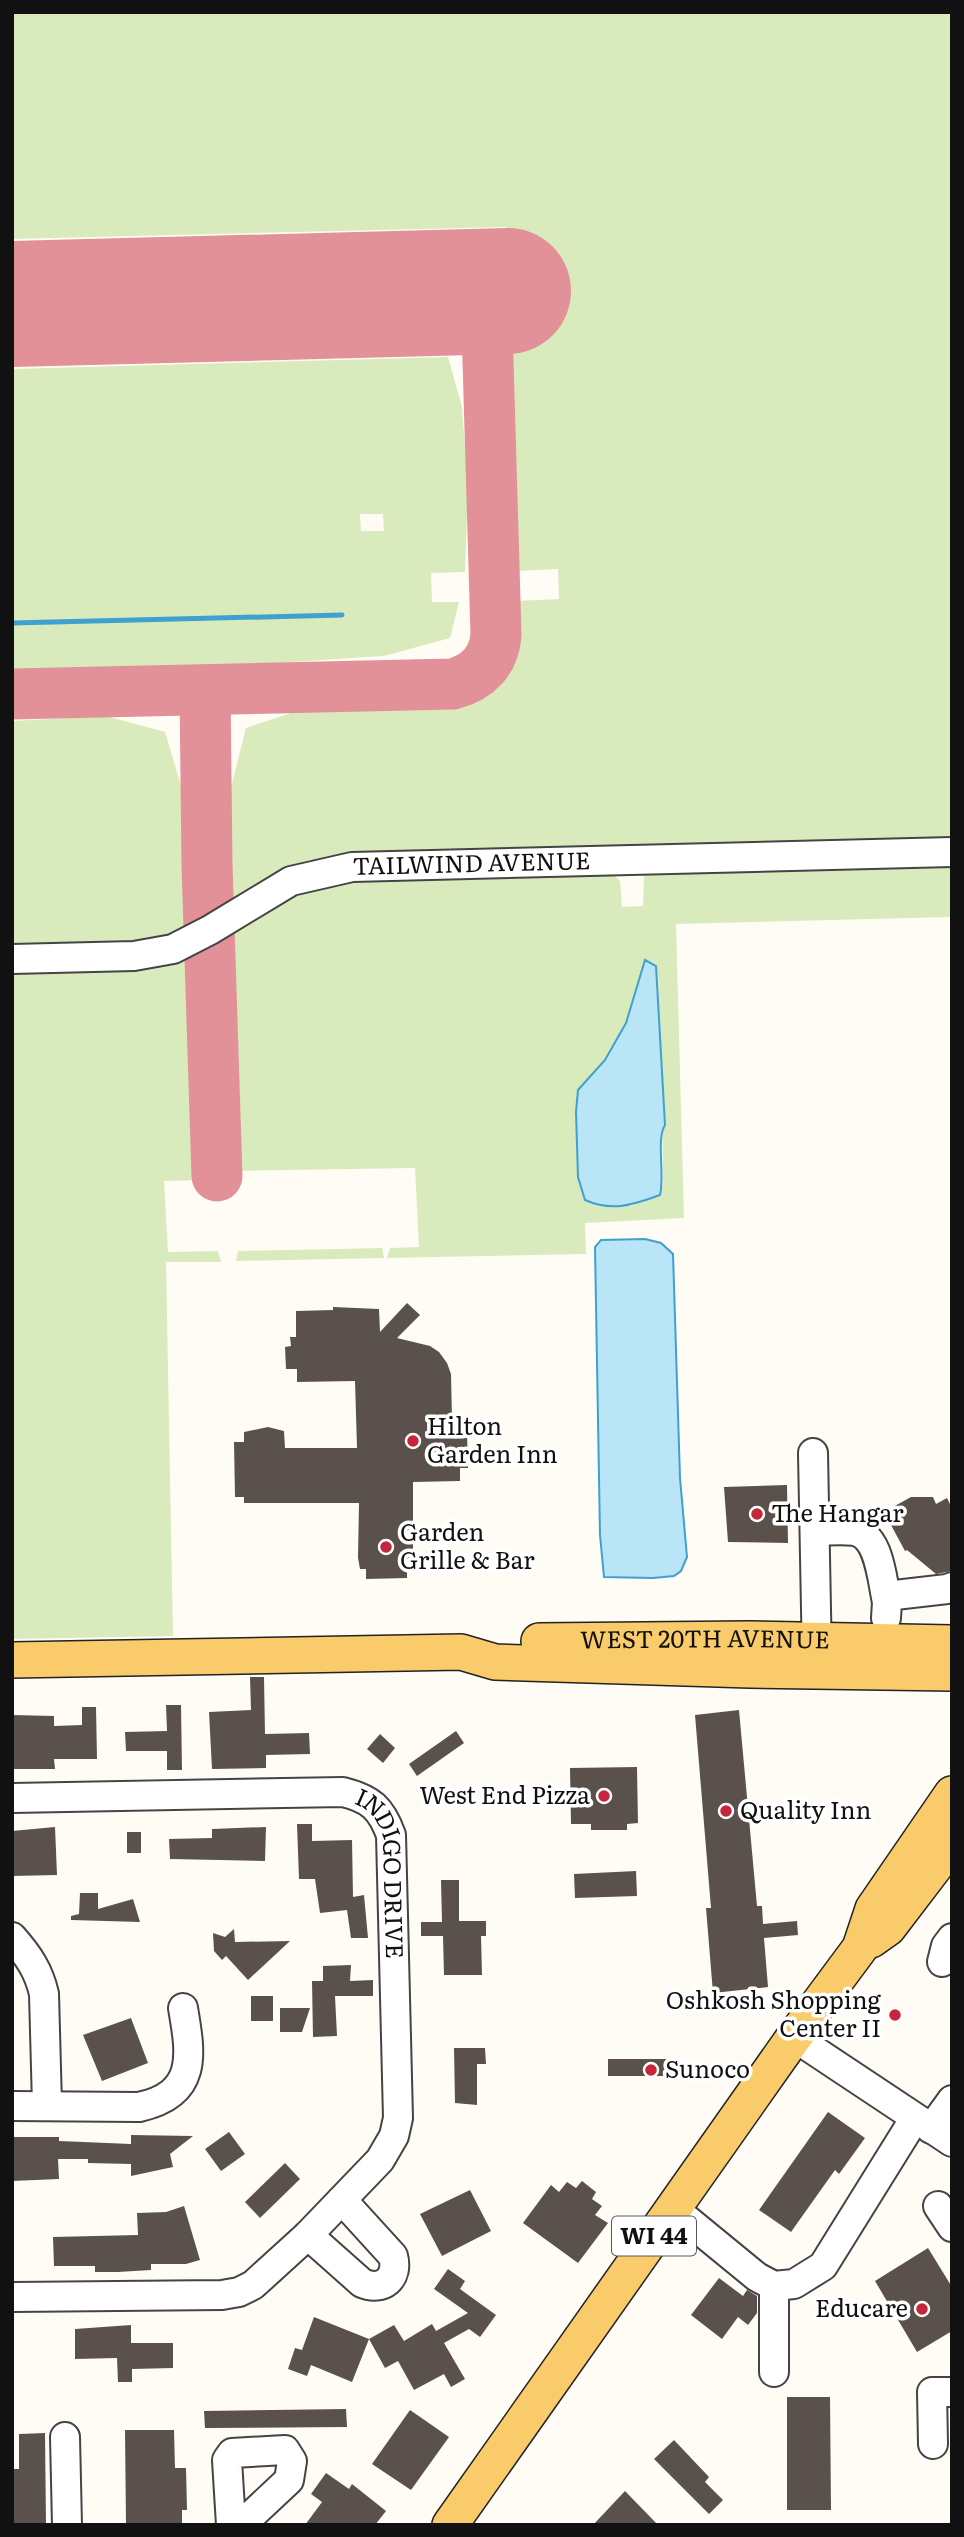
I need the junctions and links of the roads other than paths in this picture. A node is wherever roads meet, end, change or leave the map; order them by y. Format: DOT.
graph roads {
  1 [pos="952,852"];
  2 [pos="12,959"];
  3 [pos="813,1453"];
  4 [pos="815,1531"];
  5 [pos="952,1587"];
  6 [pos="887,1602"];
  7 [pos="884,1641"];
  8 [pos="817,1655"];
  9 [pos="12,1660"];
  10 [pos="950,1666"];
  11 [pos="952,1794"];
  12 [pos="12,1798"];
  13 [pos="952,1844"];
  14 [pos="12,1937"];
  15 [pos="860,1948"];
  16 [pos="183,2008"];
  17 [pos="794,2038"];
  18 [pos="952,2100"];
  19 [pos="47,2105"];
  20 [pos="12,2106"];
  21 [pos="933,2130"];
  22 [pos="342,2200"];
  23 [pos="674,2209"];
  24 [pos="308,2235"];
  25 [pos="774,2287"];
  26 [pos="12,2297"];
  27 [pos="774,2372"];
  28 [pos="952,2392"];
  29 [pos="65,2437"];
  30 [pos="933,2444"];
  31 [pos="67,2525"];
  32 [pos="231,2525"];
  33 [pos="241,2525"];
  34 [pos="450,2525"];
  1 -- 2 [label="street, TAILWIND AVENUE"];
  3 -- 4 [label="street"];
  4 -- 6 [label="street"];
  4 -- 8 [label="street"];
  5 -- 6 [label="street"];
  6 -- 7 [label="street"];
  7 -- 8 [label="main road, WEST 20TH AVENUE"];
  7 -- 10 [label="main road, WEST 20TH AVENUE"];
  8 -- 9 [label="main road, WEST 20TH AVENUE"];
  8 -- 10 [label="main road, WEST 20TH AVENUE"];
  11 -- 15 [label="main road, WI 44"];
  12 -- 22 [label="street, INDIGO DRIVE"];
  13 -- 15 [label="main road, WI 44"];
  14 -- 19 [label="street"];
  15 -- 17 [label="main road, WI 44"];
  16 -- 19 [label="street"];
  17 -- 21 [label="street"];
  17 -- 23 [label="main road, WI 44"];
  18 -- 21 [label="street"];
  19 -- 20 [label="street"];
  21 -- 25 [label="street"];
  22 -- 24 [label="street, INDIGO DRIVE"];
  22 -- 24 [label="street"];
  23 -- 25 [label="street"];
  23 -- 34 [label="main road, WI 44"];
  24 -- 26 [label="street, INDIGO DRIVE"];
  25 -- 27 [label="street"];
  28 -- 30 [label="street"];
  29 -- 31 [label="street"];
  32 -- 33 [label="street"];
}
